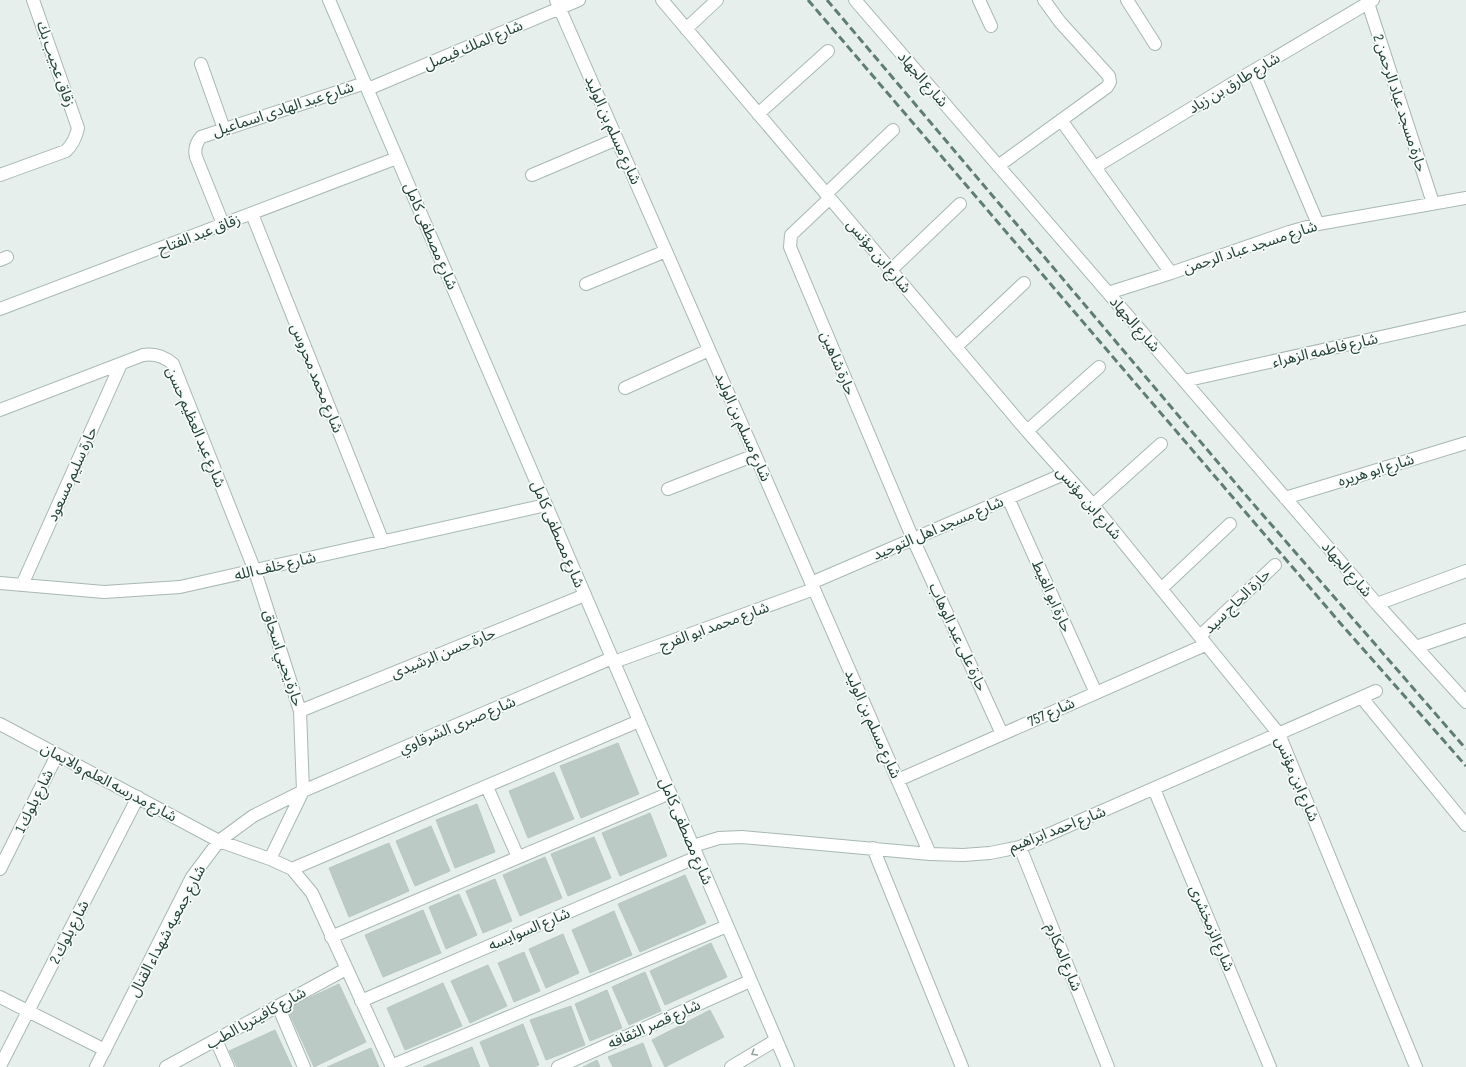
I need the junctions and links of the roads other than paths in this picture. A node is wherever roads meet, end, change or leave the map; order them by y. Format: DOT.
graph roads {
  1 [pos="33,0"];
  2 [pos="329,0"];
  3 [pos="579,0"];
  4 [pos="662,0"];
  5 [pos="717,0"];
  6 [pos="855,0"];
  7 [pos="979,0"];
  8 [pos="1044,0"];
  9 [pos="1128,0"];
  10 [pos="1371,2"];
  11 [pos="558,4"];
  12 [pos="991,26"];
  13 [pos="686,29"];
  14 [pos="1155,44"];
  15 [pos="828,51"];
  16 [pos="201,64"];
  17 [pos="1253,71"];
  18 [pos="366,86"];
  19 [pos="758,114"];
  20 [pos="1061,120"];
  21 [pos="224,130"];
  22 [pos="893,130"];
  23 [pos="617,139"];
  24 [pos="397,158"];
  25 [pos="998,166"];
  26 [pos="1095,167"];
  27 [pos="0,175"];
  28 [pos="532,176"];
  29 [pos="828,196"];
  30 [pos="1466,198"];
  31 [pos="1433,203"];
  32 [pos="960,204"];
  33 [pos="252,214"];
  34 [pos="223,224"];
  35 [pos="1318,224"];
  36 [pos="666,251"];
  37 [pos="891,270"];
  38 [pos="1171,273"];
  39 [pos="1024,283"];
  40 [pos="586,284"];
  41 [pos="1108,293"];
  42 [pos="0,309"];
  43 [pos="1466,318"];
  44 [pos="956,347"];
  45 [pos="709,350"];
  46 [pos="121,364"];
  47 [pos="1099,367"];
  48 [pos="1184,381"];
  49 [pos="625,388"];
  50 [pos="0,410"];
  51 [pos="1028,431"];
  52 [pos="1466,443"];
  53 [pos="1161,444"];
  54 [pos="755,455"];
  55 [pos="1064,474"];
  56 [pos="668,489"];
  57 [pos="1008,498"];
  58 [pos="1285,498"];
  59 [pos="546,505"];
  60 [pos="1093,506"];
  61 [pos="1230,524"];
  62 [pos="913,539"];
  63 [pos="383,542"];
  64 [pos="1275,565"];
  65 [pos="255,571"];
  66 [pos="1466,571"];
  67 [pos="0,583"];
  68 [pos="22,585"];
  69 [pos="812,586"];
  70 [pos="1161,588"];
  71 [pos="585,596"];
  72 [pos="1377,604"];
  73 [pos="1466,630"];
  74 [pos="1203,640"];
  75 [pos="1416,647"];
  76 [pos="613,660"];
  77 [pos="1376,691"];
  78 [pos="1096,693"];
  79 [pos="1362,698"];
  80 [pos="1466,702"];
  81 [pos="300,711"];
  82 [pos="639,721"];
  83 [pos="0,724"];
  84 [pos="1002,734"];
  85 [pos="1278,734"];
  86 [pos="57,755"];
  87 [pos="898,780"];
  88 [pos="487,787"];
  89 [pos="1154,789"];
  90 [pos="303,791"];
  91 [pos="670,793"];
  92 [pos="138,797"];
  93 [pos="1466,825"];
  94 [pos="219,841"];
  95 [pos="692,846"];
  96 [pos="1020,847"];
  97 [pos="873,848"];
  98 [pos="930,854"];
  99 [pos="518,857"];
  100 [pos="697,857"];
  101 [pos="270,859"];
  102 [pos="0,869"];
  103 [pos="292,869"];
  104 [pos="727,926"];
  105 [pos="332,937"];
  106 [pos="346,969"];
  107 [pos="750,981"];
  108 [pos="0,997"];
  109 [pos="361,1001"];
  110 [pos="278,1006"];
  111 [pos="28,1011"];
  112 [pos="216,1040"];
  113 [pos="776,1040"];
  114 [pos="105,1050"];
  115 [pos="0,1066"];
  116 [pos="391,1066"];
  117 [pos="96,1067"];
  118 [pos="166,1067"];
  119 [pos="228,1067"];
  120 [pos="304,1067"];
  121 [pos="558,1067"];
  122 [pos="731,1067"];
  123 [pos="788,1067"];
  124 [pos="962,1067"];
  125 [pos="1108,1067"];
  126 [pos="1270,1067"];
  127 [pos="1416,1067"];
  1 -- 27 [label="street, زقاق عجيب بك"];
  2 -- 18 [label="street, شارع مصطفى كامل"];
  3 -- 11 [label="street, شارع الملك فيصل"];
  4 -- 13 [label="street, شارع ابن مؤنس"];
  5 -- 13 [label="street"];
  6 -- 25 [label="street, شارع الجهاد"];
  7 -- 12 [label="street"];
  8 -- 20 [label="street"];
  9 -- 14 [label="street"];
  10 -- 17 [label="street, شارع طارق بن زياد"];
  10 -- 31 [label="street, حارة مسجد عباد الرحمن 2"];
  11 -- 18 [label="street, شارع الملك فيصل"];
  11 -- 23 [label="street, شارع مسلم بن الوليد"];
  13 -- 19 [label="street, شارع ابن مؤنس"];
  15 -- 19 [label="street"];
  16 -- 21 [label="street"];
  17 -- 26 [label="street, شارع طارق بن زياد"];
  17 -- 35 [label="street"];
  18 -- 21 [label="street, شارع عبد الهادى اسماعيل"];
  18 -- 24 [label="street, شارع مصطفى كامل"];
  19 -- 29 [label="street, شارع ابن مؤنس"];
  20 -- 25 [label="street"];
  20 -- 26 [label="street"];
  21 -- 34 [label="street, شارع عبد الهادى اسماعيل"];
  22 -- 29 [label="street, حارة شاهين"];
  23 -- 28 [label="street"];
  23 -- 36 [label="street, شارع مسلم بن الوليد"];
  24 -- 33 [label="street, زقاق عبد الفتاح"];
  24 -- 59 [label="street, شارع مصطفى كامل"];
  25 -- 41 [label="street, شارع الجهاد"];
  26 -- 38 [label="street"];
  29 -- 37 [label="street, شارع ابن مؤنس"];
  29 -- 62 [label="street, حارة شاهين"];
  30 -- 31 [label="street, شارع مسجد عباد الرحمن"];
  31 -- 35 [label="street, شارع مسجد عباد الرحمن"];
  32 -- 37 [label="street"];
  33 -- 34 [label="street, زقاق عبد الفتاح"];
  33 -- 63 [label="street, شارع محمد محروس"];
  34 -- 42 [label="street, زقاق عبد الفتاح"];
  35 -- 38 [label="street, شارع مسجد عباد الرحمن"];
  36 -- 40 [label="street"];
  36 -- 45 [label="street, شارع مسلم بن الوليد"];
  37 -- 44 [label="street, شارع ابن مؤنس"];
  38 -- 41 [label="street, شارع مسجد عباد الرحمن"];
  39 -- 44 [label="street"];
  41 -- 48 [label="street, شارع الجهاد"];
  43 -- 48 [label="street, شارع فاطمه الزهراء"];
  44 -- 51 [label="street, شارع ابن مؤنس"];
  45 -- 49 [label="street"];
  45 -- 54 [label="street, شارع مسلم بن الوليد"];
  46 -- 50 [label="street, شارع عبد العظيم حسن"];
  46 -- 65 [label="street, شارع عبد العظيم حسن"];
  46 -- 68 [label="street, حارة سليم مسعود"];
  47 -- 51 [label="street"];
  48 -- 58 [label="street, شارع الجهاد"];
  51 -- 55 [label="street, شارع ابن مؤنس"];
  52 -- 58 [label="street, شارع ابو هريره"];
  53 -- 60 [label="street"];
  54 -- 56 [label="street"];
  54 -- 69 [label="street, شارع مسلم بن الوليد"];
  55 -- 57 [label="street, شارع مسجد اهل التوحيد"];
  55 -- 60 [label="street, شارع ابن مؤنس"];
  57 -- 62 [label="street, شارع مسجد اهل التوحيد"];
  57 -- 78 [label="street, حارة ابو الغيط"];
  58 -- 72 [label="street, شارع الجهاد"];
  59 -- 63 [label="street, شارع خلف الله"];
  59 -- 71 [label="street, شارع مصطفى كامل"];
  60 -- 70 [label="street, شارع ابن مؤنس"];
  61 -- 70 [label="street"];
  62 -- 69 [label="street, شارع مسجد اهل التوحيد"];
  62 -- 84 [label="street, حارة على عبد الوهاب"];
  63 -- 65 [label="street, شارع خلف الله"];
  64 -- 74 [label="street, حارة الحاج سيد"];
  65 -- 68 [label="street, شارع خلف الله"];
  65 -- 81 [label="street, حارة يحيي اسحاق"];
  66 -- 72 [label="street"];
  67 -- 68 [label="street, شارع خلف الله"];
  69 -- 76 [label="street, شارع محمد ابو الفرج"];
  69 -- 87 [label="street, شارع مسلم بن الوليد"];
  70 -- 74 [label="street, شارع ابن مؤنس"];
  71 -- 76 [label="street, شارع مصطفى كامل"];
  71 -- 81 [label="street, حارة حسن الرشيدى"];
  72 -- 75 [label="street, شارع الجهاد"];
  73 -- 75 [label="street"];
  74 -- 78 [label="street, شارع 757"];
  74 -- 85 [label="street, شارع ابن مؤنس"];
  75 -- 80 [label="street, شارع الجهاد"];
  76 -- 82 [label="street, شارع مصطفى كامل"];
  76 -- 90 [label="street, شارع صبرى الشرقاوي"];
  77 -- 79 [label="street, شارع احمد ابراهيم"];
  78 -- 84 [label="street, شارع 757"];
  79 -- 85 [label="street, شارع احمد ابراهيم"];
  79 -- 93 [label="street"];
  81 -- 90 [label="street, حارة يحيي اسحاق"];
  82 -- 88 [label="street"];
  82 -- 91 [label="street, شارع مصطفى كامل"];
  83 -- 86 [label="street, شارع مدرسه العلم والايمان"];
  84 -- 87 [label="street, شارع 757"];
  85 -- 89 [label="street, شارع احمد ابراهيم"];
  85 -- 127 [label="street, شارع ابن مؤنس"];
  86 -- 92 [label="street, شارع مدرسه العلم والايمان"];
  86 -- 102 [label="street, شارع بلوك 1"];
  87 -- 98 [label="street, شارع مسلم بن الوليد"];
  88 -- 99 [label="street"];
  88 -- 103 [label="street"];
  89 -- 96 [label="street, شارع احمد ابراهيم"];
  89 -- 126 [label="street, شارع الزمخشرى"];
  90 -- 94 [label="street, شارع جمعيه شهداء القنال"];
  90 -- 101 [label="street, حارة يحيي اسحاق"];
  91 -- 95 [label="street, شارع مصطفى كامل"];
  91 -- 99 [label="street"];
  92 -- 94 [label="street, شارع مدرسه العلم والايمان"];
  92 -- 111 [label="street, شارع بلوك 2"];
  94 -- 101 [label="street, شارع مدرسه العلم والايمان"];
  94 -- 114 [label="street, شارع جمعيه شهداء القنال"];
  95 -- 97 [label="street, شارع احمد ابراهيم"];
  95 -- 100 [label="street, شارع مصطفى كامل"];
  96 -- 98 [label="street, شارع احمد ابراهيم"];
  96 -- 125 [label="street, شارع المكارم"];
  97 -- 98 [label="street, شارع احمد ابراهيم"];
  97 -- 124 [label="street"];
  99 -- 105 [label="street"];
  100 -- 104 [label="street, شارع مصطفى كامل"];
  100 -- 109 [label="street, شارع السوايسه"];
  101 -- 103 [label="street, شارع مدرسه العلم والايمان"];
  103 -- 105 [label="street"];
  104 -- 107 [label="street, شارع مصطفى كامل"];
  104 -- 116 [label="street"];
  105 -- 106 [label="street"];
  106 -- 109 [label="street"];
  106 -- 110 [label="street, شارع كافيتريا الطب"];
  107 -- 113 [label="street, شارع مصطفى كامل"];
  107 -- 121 [label="street, شارع قصر الثقافه"];
  108 -- 111 [label="street"];
  109 -- 116 [label="street"];
  110 -- 112 [label="street, شارع كافيتريا الطب"];
  110 -- 120 [label="street"];
  111 -- 114 [label="street"];
  111 -- 115 [label="street, شارع بلوك 2"];
  112 -- 118 [label="street, شارع كافيتريا الطب"];
  112 -- 119 [label="street"];
  113 -- 122 [label="street, one-way"];
  113 -- 123 [label="street, شارع مصطفى كامل"];
  114 -- 117 [label="street, شارع جمعيه شهداء القنال"];
}
